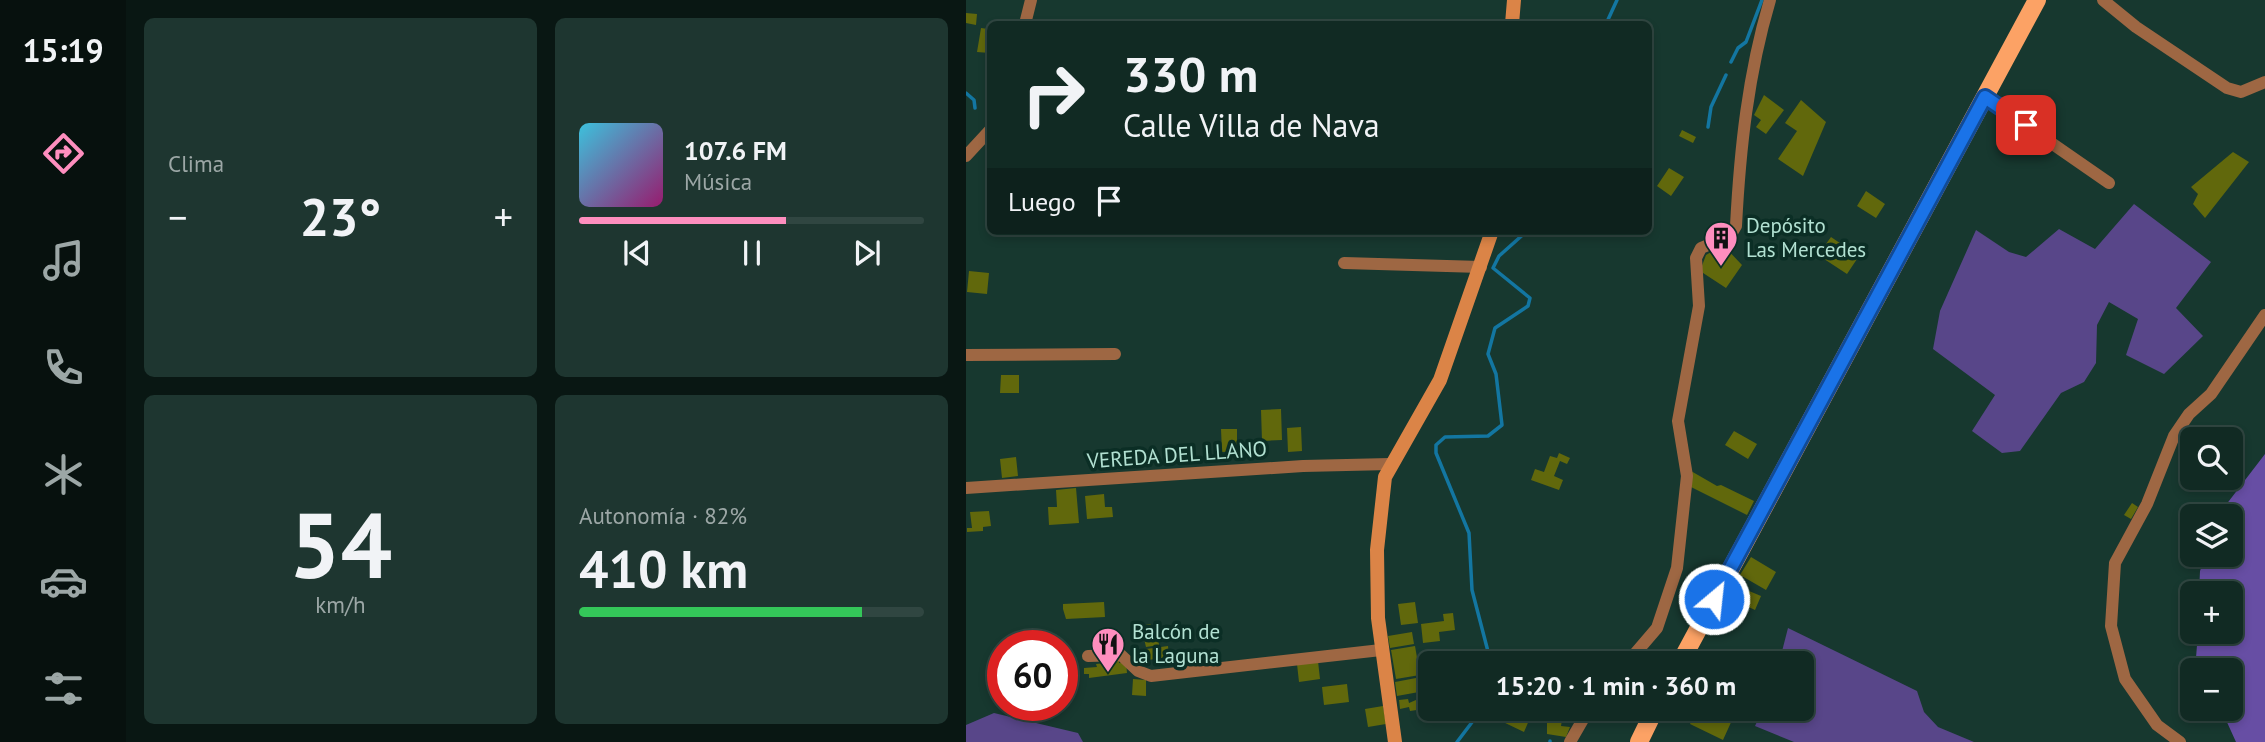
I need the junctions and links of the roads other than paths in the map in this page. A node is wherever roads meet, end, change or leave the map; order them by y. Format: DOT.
graph roads {
  1 [pos="1031,0"];
  2 [pos="1514,0"];
  3 [pos="1770,0"];
  4 [pos="2037,0"];
  5 [pos="2103,0"];
  6 [pos="1026,21"];
  7 [pos="1512,21"];
  8 [pos="2265,82"];
  9 [pos="1985,97"];
  10 [pos="987,133"];
  11 [pos="966,156"];
  12 [pos="2109,183"];
  13 [pos="1491,235"];
  14 [pos="1345,263"];
  15 [pos="1481,267"];
  16 [pos="2265,316"];
  17 [pos="1115,354"];
  18 [pos="966,355"];
  19 [pos="1390,464"];
  20 [pos="966,488"];
  21 [pos="1381,650"];
  22 [pos="1637,651"];
  23 [pos="1686,651"];
  24 [pos="1088,656"];
  25 [pos="1582,721"];
  26 [pos="1649,721"];
  27 [pos="1395,742"];
  28 [pos="1570,742"];
  29 [pos="1639,742"];
  30 [pos="2180,742"];
  1 -- 6 [label="street"];
  2 -- 7 [label="main road"];
  3 -- 22 [label="street"];
  4 -- 9 [label="main road"];
  5 -- 8 [label="street"];
  9 -- 12 [label="street"];
  9 -- 23 [label="main road"];
  10 -- 11 [label="street"];
  13 -- 15 [label="main road"];
  14 -- 15 [label="street"];
  15 -- 19 [label="main road"];
  16 -- 30 [label="street"];
  17 -- 18 [label="street"];
  19 -- 20 [label="street, VEREDA DEL LLANO"];
  19 -- 21 [label="main road"];
  21 -- 24 [label="street"];
  21 -- 27 [label="main road"];
  25 -- 28 [label="street"];
  26 -- 29 [label="main road"];
}
